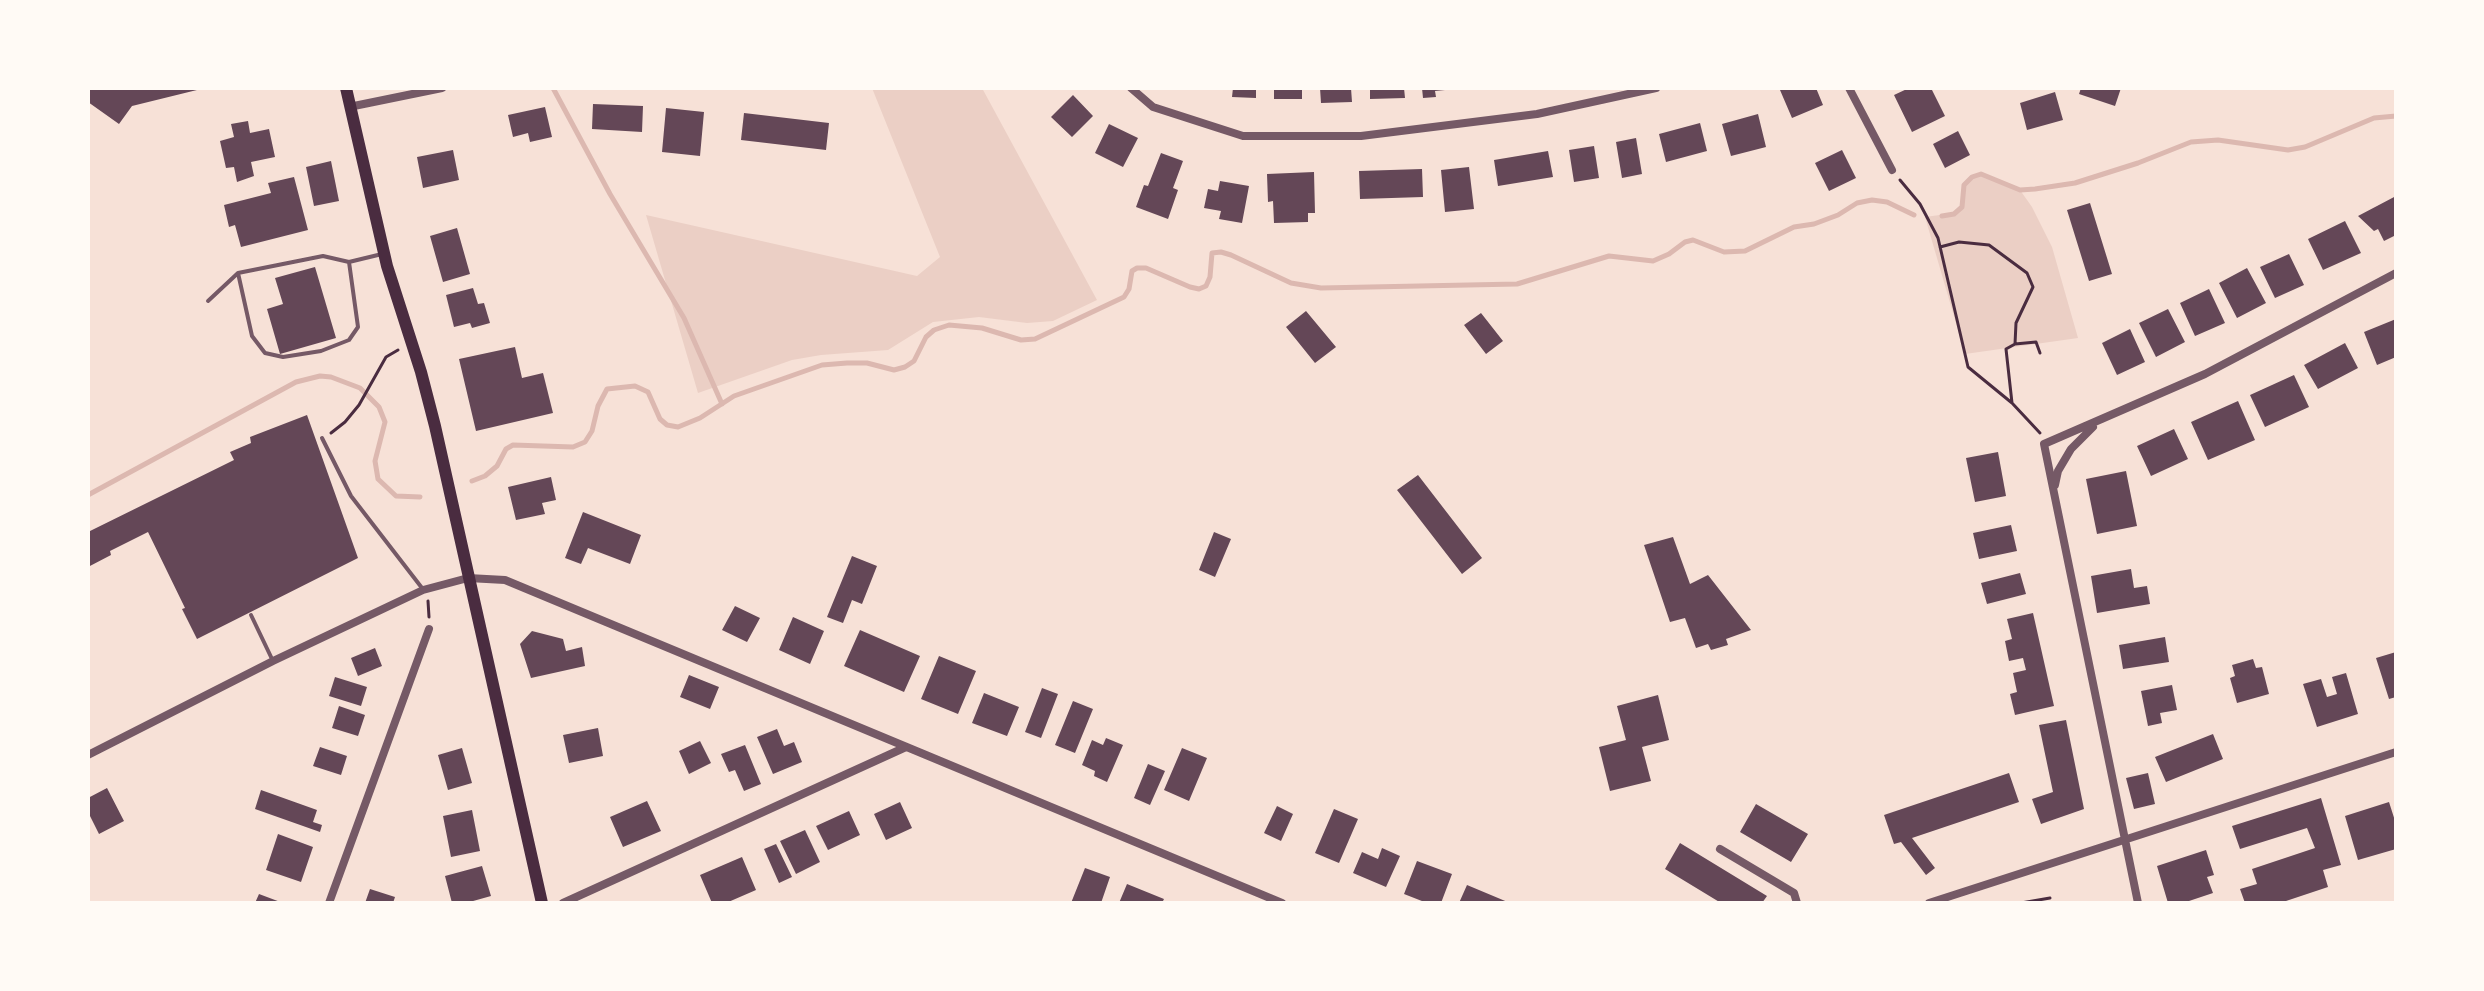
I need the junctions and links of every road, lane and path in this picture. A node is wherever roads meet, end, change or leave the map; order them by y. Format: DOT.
graph roads {
  1 [pos="346,88"];
  2 [pos="442,88"];
  3 [pos="1131,88"];
  4 [pos="1656,88"];
  5 [pos="1849,88"];
  6 [pos="349,107"];
  7 [pos="1892,170"];
  8 [pos="1940,247"];
  9 [pos="384,253"];
  10 [pos="349,262"];
  11 [pos="238,273"];
  12 [pos="2396,273"];
  13 [pos="208,301"];
  14 [pos="411,341"];
  15 [pos="2015,344"];
  16 [pos="2040,353"];
  17 [pos="2012,403"];
  18 [pos="2105,419"];
  19 [pos="2066,436"];
  20 [pos="322,438"];
  21 [pos="2044,444"];
  22 [pos="2073,447"];
  23 [pos="2053,489"];
  24 [pos="468,578"];
  25 [pos="423,590"];
  26 [pos="251,615"];
  27 [pos="429,629"];
  28 [pos="273,661"];
  29 [pos="906,747"];
  30 [pos="2396,752"];
  31 [pos="88,755"];
  32 [pos="2124,838"];
  33 [pos="1720,849"];
  34 [pos="2050,898"];
  35 [pos="329,903"];
  36 [pos="542,903"];
  37 [pos="563,903"];
  38 [pos="1282,903"];
  39 [pos="1797,903"];
  40 [pos="1929,903"];
  41 [pos="2021,903"];
  42 [pos="2138,903"];
  1 -- 6 [label="main road"];
  2 -- 6 [label="street"];
  3 -- 4 [label="street"];
  5 -- 7 [label="street"];
  6 -- 9 [label="main road"];
  7 -- 8 [label="path"];
  8 -- 15 [label="path"];
  8 -- 17 [label="path"];
  9 -- 10 [label="lane"];
  9 -- 14 [label="main road"];
  10 -- 11 [label="lane"];
  10 -- 11 [label="lane"];
  11 -- 13 [label="lane"];
  12 -- 18 [label="street"];
  14 -- 20 [label="path"];
  14 -- 24 [label="main road"];
  15 -- 16 [label="path"];
  15 -- 17 [label="path"];
  17 -- 21 [label="path"];
  18 -- 19 [label="street"];
  18 -- 22 [label="street"];
  19 -- 21 [label="street"];
  19 -- 22 [label="street"];
  20 -- 25 [label="lane"];
  21 -- 23 [label="street"];
  22 -- 23 [label="street"];
  23 -- 32 [label="street"];
  24 -- 25 [label="street"];
  24 -- 29 [label="street"];
  24 -- 36 [label="main road"];
  25 -- 27 [label="path"];
  25 -- 28 [label="street"];
  26 -- 28 [label="lane"];
  27 -- 35 [label="street"];
  28 -- 31 [label="street"];
  29 -- 37 [label="street"];
  29 -- 38 [label="street"];
  30 -- 32 [label="street"];
  32 -- 40 [label="street"];
  32 -- 42 [label="street"];
  33 -- 39 [label="street"];
  34 -- 41 [label="path"];
}
